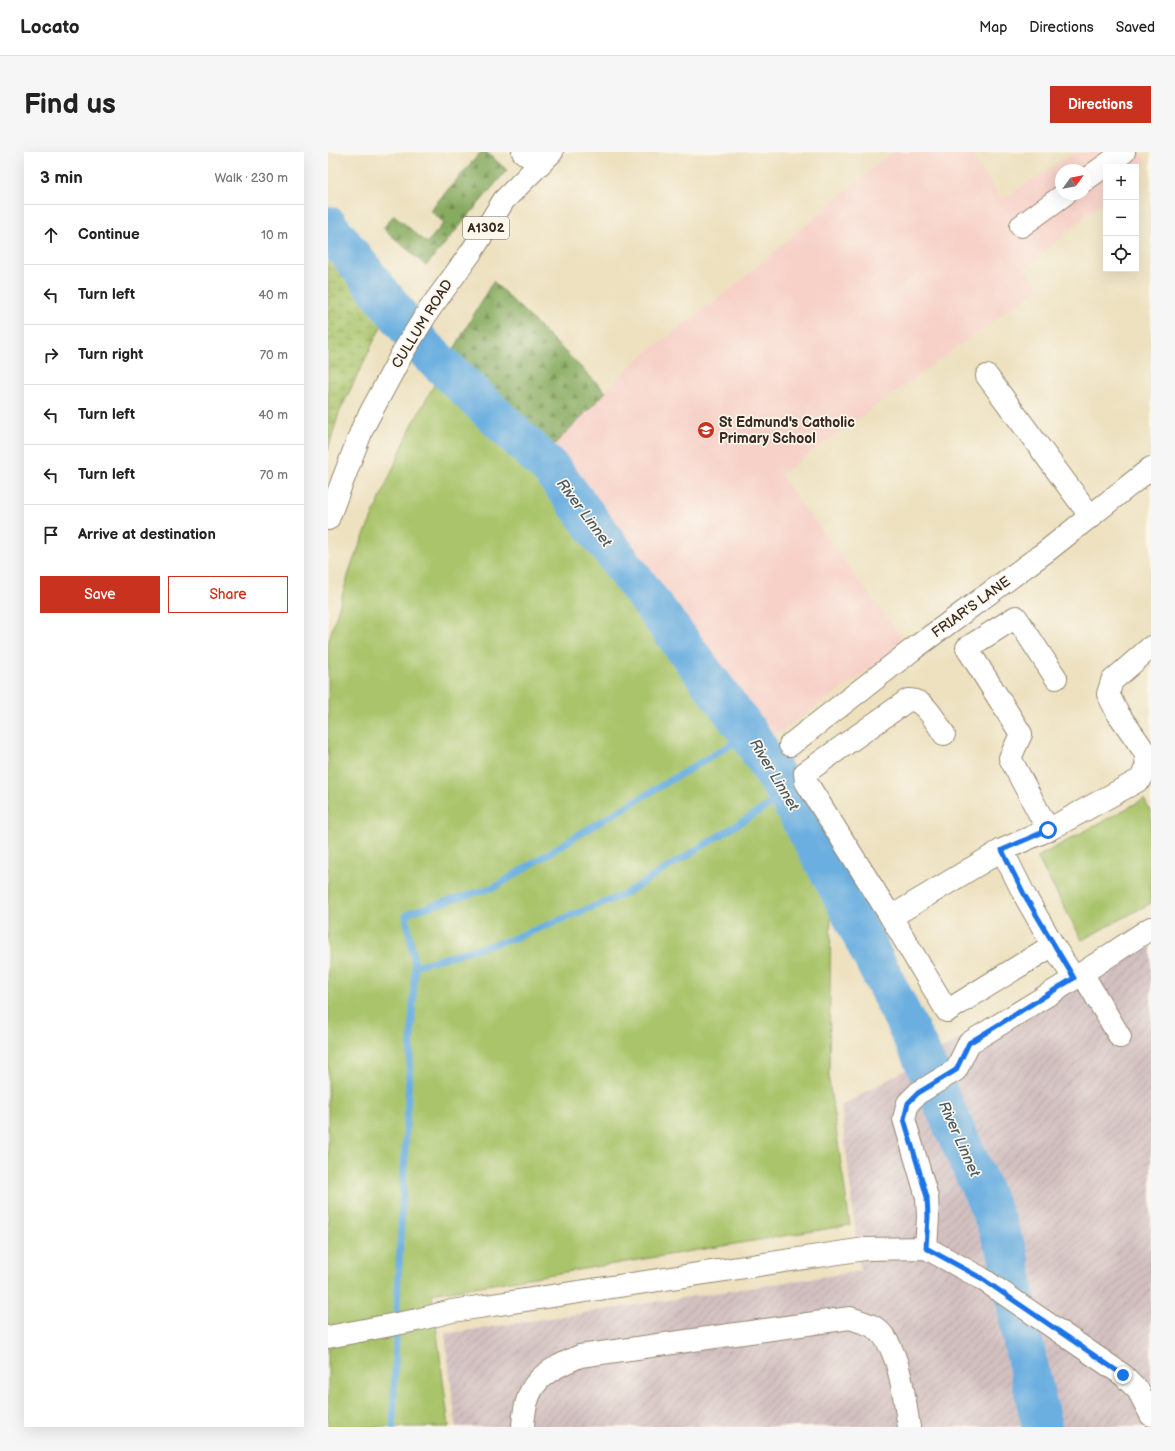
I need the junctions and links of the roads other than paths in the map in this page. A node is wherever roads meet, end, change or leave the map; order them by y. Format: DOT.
graph roads {
  1 [pos="1124,152"];
  2 [pos="538,156"];
  3 [pos="1091,176"];
  4 [pos="1057,200"];
  5 [pos="1020,226"];
  6 [pos="987,376"];
  7 [pos="1151,468"];
  8 [pos="1091,516"];
  9 [pos="328,519"];
  10 [pos="1151,647"];
  11 [pos="1056,678"];
  12 [pos="944,734"];
  13 [pos="790,745"];
  14 [pos="1048,830"];
  15 [pos="1002,850"];
  16 [pos="891,917"];
  17 [pos="1151,928"];
  18 [pos="1053,945"];
  19 [pos="1078,976"];
  20 [pos="1120,1037"];
  21 [pos="926,1248"];
  22 [pos="328,1337"];
  23 [pos="1151,1415"];
  24 [pos="523,1427"];
  25 [pos="909,1427"];
  1 -- 3 [label="street"];
  2 -- 9 [label="street, CULLUM ROAD / A1302"];
  4 -- 5 [label="street"];
  6 -- 8 [label="street"];
  7 -- 8 [label="street, FRIAR'S LANE"];
  8 -- 13 [label="street, FRIAR'S LANE"];
  10 -- 14 [label="street"];
  11 -- 14 [label="street"];
  12 -- 16 [label="street"];
  14 -- 15 [label="street"];
  15 -- 16 [label="street"];
  15 -- 18 [label="street"];
  16 -- 18 [label="street"];
  17 -- 19 [label="street"];
  18 -- 19 [label="street"];
  19 -- 20 [label="street"];
  19 -- 21 [label="street"];
  21 -- 22 [label="street"];
  21 -- 23 [label="street"];
  24 -- 25 [label="street"];
}
